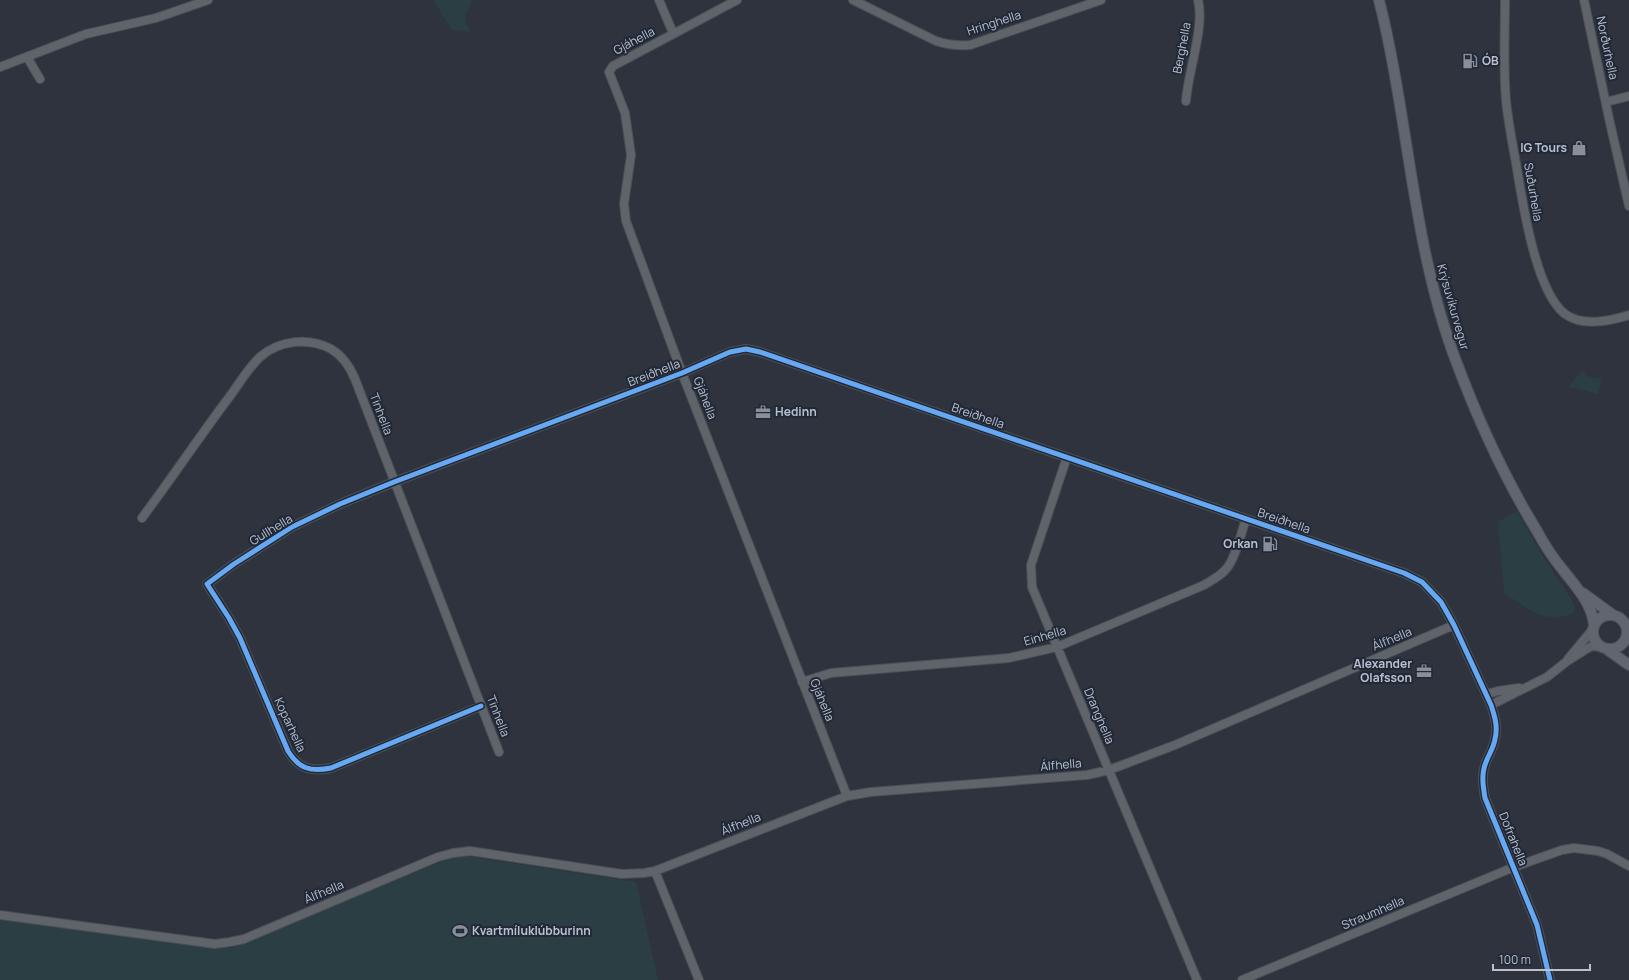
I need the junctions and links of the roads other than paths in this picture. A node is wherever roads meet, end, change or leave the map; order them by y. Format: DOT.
graph roads {
  1 [pos="208,0"];
  2 [pos="659,0"];
  3 [pos="738,0"];
  4 [pos="854,0"];
  5 [pos="1101,0"];
  6 [pos="1198,0"];
  7 [pos="1378,0"];
  8 [pos="1505,0"];
  9 [pos="1584,0"];
  10 [pos="673,33"];
  11 [pos="27,57"];
  12 [pos="0,68"];
  13 [pos="40,79"];
  14 [pos="1629,96"];
  15 [pos="1186,101"];
  16 [pos="1629,101"];
  17 [pos="1606,104"];
  18 [pos="1629,206"];
  19 [pos="1629,315"];
  20 [pos="682,372"];
  21 [pos="1067,457"];
  22 [pos="394,482"];
  23 [pos="142,518"];
  24 [pos="1246,518"];
  25 [pos="207,584"];
  26 [pos="1581,592"];
  27 [pos="1621,616"];
  28 [pos="1454,625"];
  29 [pos="1594,626"];
  30 [pos="1627,637"];
  31 [pos="1057,647"];
  32 [pos="1604,648"];
  33 [pos="1629,657"];
  34 [pos="1566,662"];
  35 [pos="1629,665"];
  36 [pos="802,682"];
  37 [pos="1526,687"];
  38 [pos="1487,694"];
  39 [pos="1491,705"];
  40 [pos="481,706"];
  41 [pos="499,752"];
  42 [pos="1109,770"];
  43 [pos="847,796"];
  44 [pos="1629,866"];
  45 [pos="1514,867"];
  46 [pos="655,871"];
  47 [pos="0,915"];
  48 [pos="699,980"];
  49 [pos="1197,980"];
  50 [pos="1242,980"];
  51 [pos="1550,980"];
  1 -- 11 [label="street"];
  2 -- 10 [label="street"];
  3 -- 10 [label="street, Gjáhella"];
  4 -- 5 [label="street, Hringhella"];
  6 -- 15 [label="street, Berghella"];
  7 -- 26 [label="main road, Krýsuvíkurvegur"];
  8 -- 19 [label="street, Suðurhella"];
  9 -- 17 [label="street, Norðurhella"];
  10 -- 20 [label="street, Gjáhella"];
  11 -- 12 [label="street"];
  11 -- 13 [label="street"];
  14 -- 17 [label="street"];
  16 -- 17 [label="street"];
  17 -- 18 [label="street, Norðurhella"];
  20 -- 21 [label="street, Breiðhella"];
  20 -- 22 [label="street, Breiðhella"];
  20 -- 36 [label="street, Gjáhella"];
  21 -- 24 [label="street, Breiðhella"];
  21 -- 31 [label="street, Dranghella"];
  22 -- 23 [label="street, Tinhella"];
  22 -- 25 [label="street, Gullhella"];
  22 -- 40 [label="street, Tinhella"];
  24 -- 28 [label="street, Breiðhella"];
  24 -- 31 [label="street, Einhella"];
  25 -- 40 [label="street, Koparhella"];
  26 -- 27 [label="main road, Krýsuvíkurvegur"];
  26 -- 29 [label="main road, Krýsuvíkurvegur"];
  27 -- 29 [label="main road"];
  27 -- 30 [label="main road"];
  28 -- 38 [label="street, Breiðhella"];
  28 -- 42 [label="street, Álfhella"];
  29 -- 32 [label="main road"];
  29 -- 34 [label="street"];
  30 -- 32 [label="main road"];
  30 -- 33 [label="main road"];
  31 -- 36 [label="street, Einhella"];
  31 -- 42 [label="street, Dranghella"];
  32 -- 34 [label="street"];
  32 -- 35 [label="main road"];
  34 -- 37 [label="street"];
  36 -- 43 [label="street, Gjáhella"];
  37 -- 38 [label="street"];
  37 -- 39 [label="street"];
  38 -- 39 [label="street, Breiðhella"];
  39 -- 45 [label="street, Dofrahella"];
  40 -- 41 [label="street, Tinhella"];
  42 -- 43 [label="street, Álfhella"];
  42 -- 49 [label="street, Dranghella"];
  43 -- 46 [label="street, Álfhella"];
  44 -- 45 [label="street, Straumhella"];
  45 -- 50 [label="street, Straumhella"];
  45 -- 51 [label="street, Dofrahella"];
  46 -- 47 [label="street, Álfhella"];
  46 -- 48 [label="street"];
}
